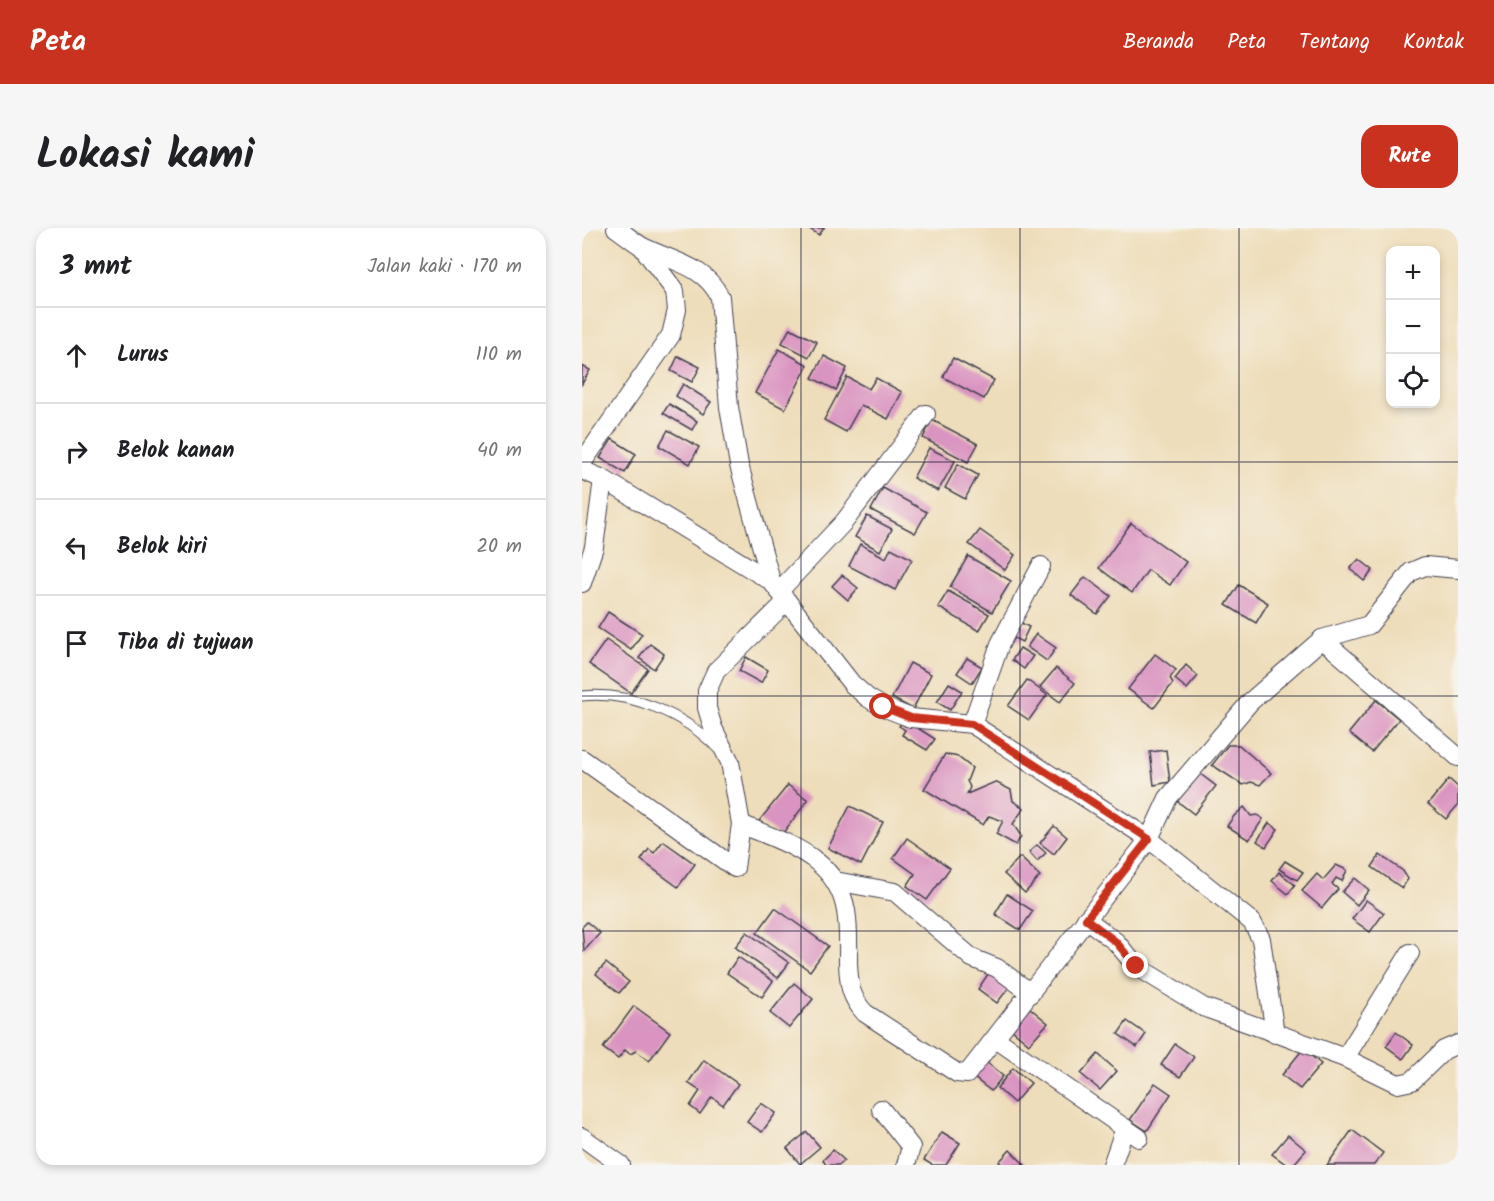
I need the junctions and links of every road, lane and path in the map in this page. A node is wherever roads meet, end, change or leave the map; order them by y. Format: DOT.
graph roads {
  1 [pos="616,228"];
  2 [pos="642,247"];
  3 [pos="926,414"];
  4 [pos="582,463"];
  5 [pos="582,470"];
  6 [pos="603,479"];
  7 [pos="1041,566"];
  8 [pos="1458,569"];
  9 [pos="582,583"];
  10 [pos="779,591"];
  11 [pos="1322,639"];
  12 [pos="582,696"];
  13 [pos="972,724"];
  14 [pos="1458,757"];
  15 [pos="582,759"];
  16 [pos="730,762"];
  17 [pos="741,824"];
  18 [pos="1149,839"];
  19 [pos="835,881"];
  20 [pos="1086,919"];
  21 [pos="1410,953"];
  22 [pos="1031,993"];
  23 [pos="1275,1034"];
  24 [pos="996,1040"];
  25 [pos="1458,1044"];
  26 [pos="1345,1058"];
  27 [pos="882,1109"];
  28 [pos="582,1137"];
  29 [pos="621,1165"];
  30 [pos="906,1165"];
  31 [pos="1112,1165"];
  1 -- 2 [label="street"];
  2 -- 4 [label="street"];
  2 -- 10 [label="street"];
  3 -- 10 [label="street"];
  5 -- 6 [label="street"];
  6 -- 9 [label="street"];
  6 -- 10 [label="street"];
  7 -- 13 [label="street"];
  8 -- 11 [label="street"];
  10 -- 13 [label="street"];
  10 -- 16 [label="street"];
  11 -- 14 [label="street"];
  11 -- 18 [label="street"];
  12 -- 16 [label="lane"];
  13 -- 18 [label="street"];
  15 -- 17 [label="street"];
  16 -- 17 [label="street"];
  17 -- 19 [label="street"];
  18 -- 20 [label="street"];
  18 -- 23 [label="street"];
  19 -- 22 [label="street"];
  19 -- 24 [label="street"];
  20 -- 22 [label="street"];
  20 -- 23 [label="street"];
  21 -- 26 [label="street"];
  22 -- 24 [label="street"];
  23 -- 26 [label="street"];
  24 -- 31 [label="street"];
  25 -- 26 [label="street"];
  27 -- 30 [label="street"];
  28 -- 29 [label="street"];
}
